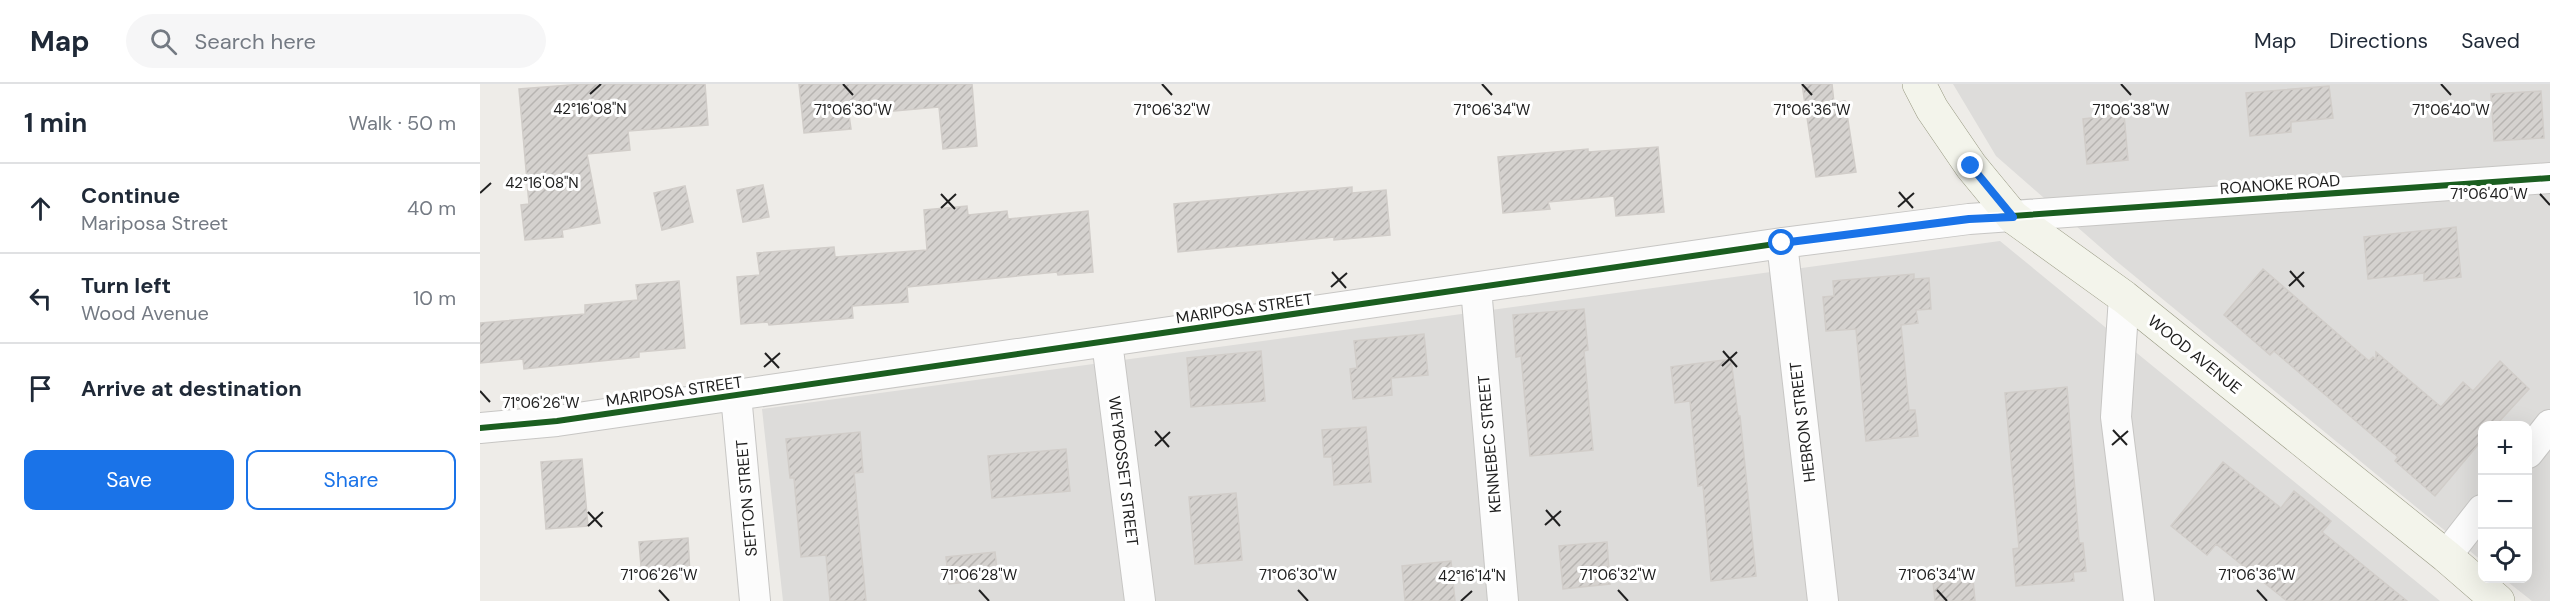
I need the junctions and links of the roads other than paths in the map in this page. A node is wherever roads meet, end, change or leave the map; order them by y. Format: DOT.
graph roads {
  1 [pos="1919,84"];
  2 [pos="2550,178"];
  3 [pos="2013,217"];
  4 [pos="1782,243"];
  5 [pos="1476,288"];
  6 [pos="2124,297"];
  7 [pos="1107,342"];
  8 [pos="736,395"];
  9 [pos="2550,425"];
  10 [pos="480,428"];
  11 [pos="2532,448"];
  12 [pos="2478,515"];
  13 [pos="2446,556"];
  14 [pos="755,601"];
  15 [pos="1140,601"];
  16 [pos="1503,601"];
  17 [pos="1823,601"];
  18 [pos="2139,601"];
  19 [pos="2498,601"];
  1 -- 3 [label="main road, WOOD AVENUE"];
  2 -- 3 [label="street, ROANOKE ROAD"];
  3 -- 4 [label="street, MARIPOSA STREET"];
  3 -- 6 [label="main road, WOOD AVENUE"];
  4 -- 5 [label="street, MARIPOSA STREET"];
  4 -- 17 [label="street, HEBRON STREET"];
  5 -- 7 [label="street, MARIPOSA STREET"];
  5 -- 16 [label="street, KENNEBEC STREET"];
  6 -- 13 [label="main road, WOOD AVENUE"];
  6 -- 18 [label="street"];
  7 -- 8 [label="street, MARIPOSA STREET"];
  7 -- 15 [label="street, WEYBOSSET STREET"];
  8 -- 10 [label="street, MARIPOSA STREET"];
  8 -- 14 [label="street, SEFTON STREET"];
  9 -- 11 [label="street"];
  12 -- 13 [label="street"];
  13 -- 19 [label="main road, WOOD AVENUE"];
}
